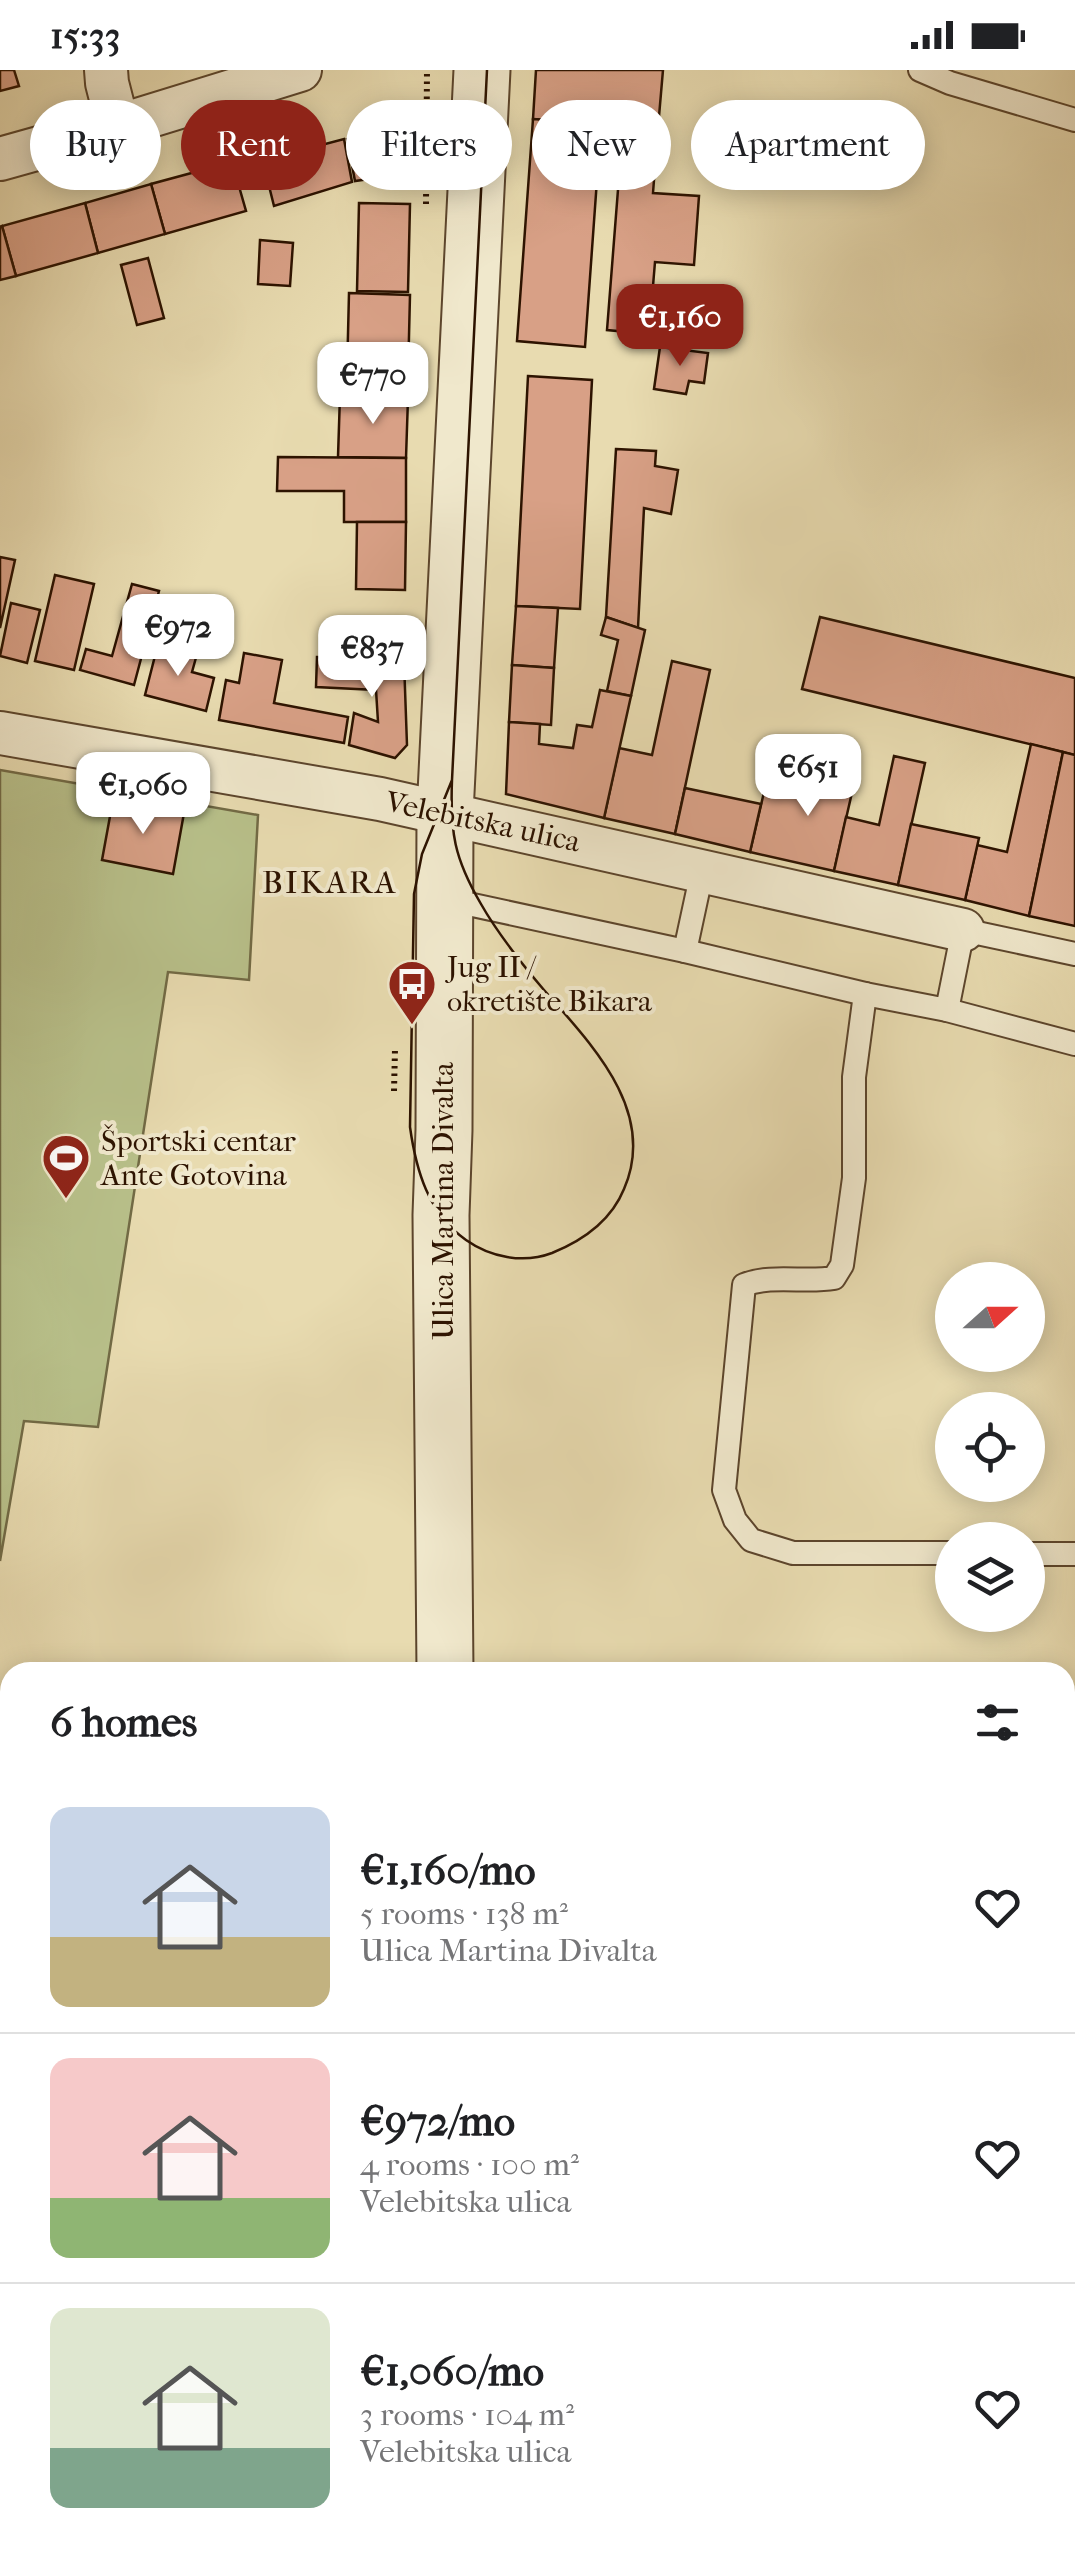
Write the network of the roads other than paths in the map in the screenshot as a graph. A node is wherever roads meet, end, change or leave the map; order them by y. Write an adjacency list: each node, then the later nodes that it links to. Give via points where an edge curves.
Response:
1 (106, 70): 5 (street)
2 (300, 70): 6 (street)
3 (482, 70): 11 (street, Ulica Martina Divalta)
4 (920, 70): 7 (lane)
5 (111, 100)
6 (161, 113)
7 (1075, 120)
8 (30, 150): 9 (street)
9 (0, 158)
10 (0, 734): 11 (street, Velebitska ulica)
11 (446, 813): 12 (street, Velebitska ulica); 13 (street, Ulica Martina Divalta)
12 (702, 872): 14 (street, Velebitska ulica); 15 (lane)
13 (446, 899): 15 (lane); 23 (street, Ulica Martina Divalta)
14 (963, 930): 16 (lane); 18 (lane)
15 (686, 951): 17 (lane)
16 (1075, 954)
17 (865, 994): 18 (lane); 20 (lane, via 842,1265 834,1278 744,1285 724,1490 751,1540 794,1554)
18 (947, 1010): 19 (lane)
19 (1075, 1044)
20 (935, 1553)
21 (1045, 1554): 22 (lane)
22 (1075, 1554)
23 (445, 1662)

